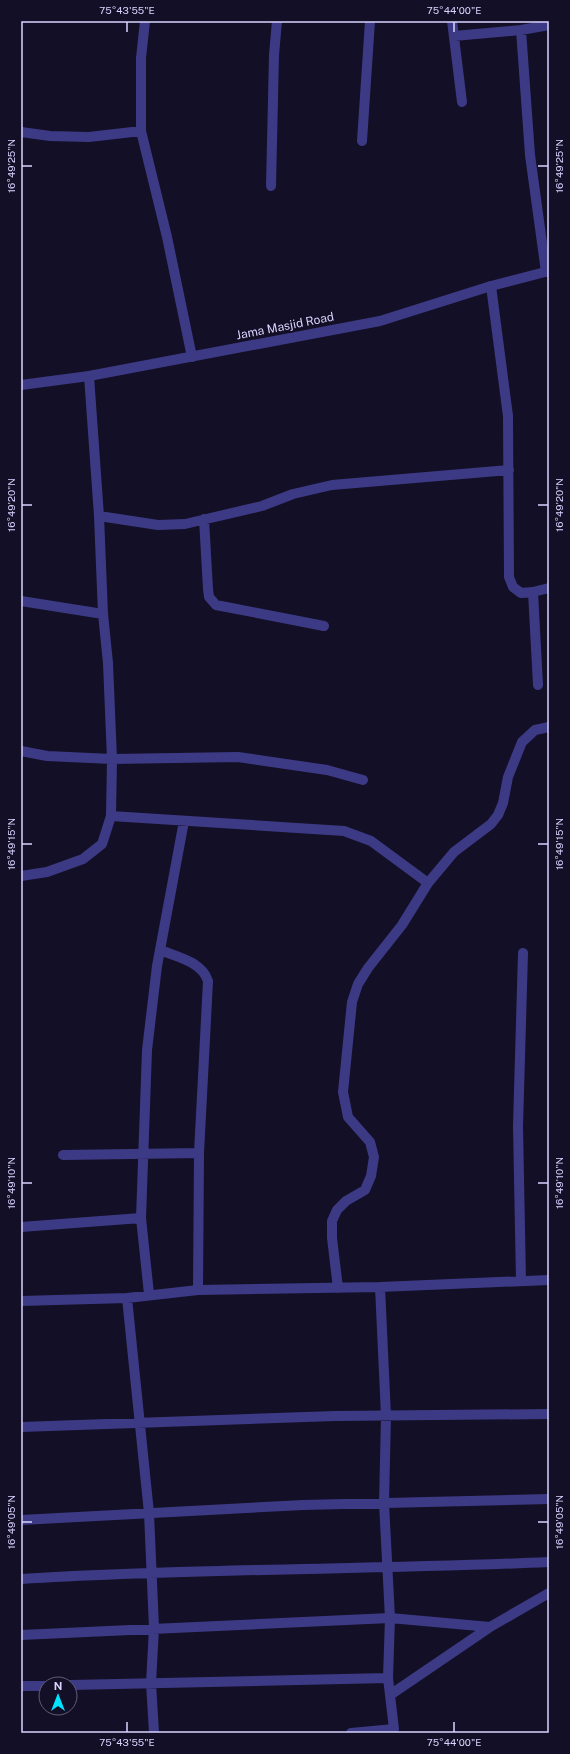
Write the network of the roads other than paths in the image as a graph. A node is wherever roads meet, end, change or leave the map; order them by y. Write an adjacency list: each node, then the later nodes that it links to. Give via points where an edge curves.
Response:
1 (145, 21): 9 (street, via 141,58)
2 (276, 21): 12 (street)
3 (370, 21): 11 (street)
4 (452, 21): 7 (street)
5 (549, 25): 6 (street)
6 (521, 30): 7 (street); 13 (street, via 530,155)
7 (454, 36): 8 (street)
8 (462, 102)
9 (141, 131): 10 (street, via 89,137); 15 (street, via 167,237)
10 (21, 132)
11 (362, 141)
12 (271, 186)
13 (548, 272): 14 (street, Jama Masjid Road)
14 (491, 286): 15 (street, Jama Masjid Road, via 380,321); 18 (street, via 508,416)
15 (192, 357): 16 (street, Jama Masjid Road)
16 (89, 376): 17 (street, Jama Masjid Road); 19 (street)
17 (21, 385)
18 (509, 470): 20 (street, via 332,485 293,494 262,506); 22 (street, via 509,577 513,587 521,593)
19 (99, 516): 20 (street, via 158,525 185,524); 24 (street)
20 (204, 519): 25 (street, via 209,597 216,605)
21 (549, 588): 22 (street)
22 (533, 592): 26 (street)
23 (21, 601): 24 (street)
24 (103, 614): 29 (street)
25 (324, 626)
26 (538, 685)
27 (549, 727): 34 (street, via 535,730 522,742 508,777 498,815 491,824 454,852)
28 (21, 751): 29 (street, via 47,756)
29 (112, 759): 30 (street, via 238,757 327,770); 31 (street)
30 (363, 780)
31 (111, 816): 32 (street); 33 (street, via 102,844 83,859 47,872)
32 (184, 821): 34 (street, via 344,831 371,841); 35 (street)
33 (21, 876)
34 (428, 883): 45 (street, via 402,925 368,968 358,984 352,1002 343,1092 348,1117 370,1142 374,1157 372,1176 365,1190 346,1201 337,1210 332,1221)
35 (160, 950): 37 (street, via 196,965 208,981); 39 (street, via 147,1050)
36 (523, 953): 43 (street, via 518,1126)
37 (199, 1153): 39 (street); 46 (street)
38 (63, 1155): 39 (street)
39 (143, 1155): 40 (street)
40 (141, 1218): 41 (street); 47 (street)
41 (21, 1227)
42 (549, 1280): 43 (street)
43 (521, 1282): 44 (street)
44 (380, 1287): 45 (street); 51 (street)
45 (338, 1288): 46 (street)
46 (198, 1290): 47 (street)
47 (149, 1294): 48 (street)
48 (127, 1298): 49 (street); 52 (street)
49 (21, 1301)
50 (549, 1414): 51 (street)
51 (386, 1416): 52 (street); 55 (street)
52 (141, 1423): 53 (street); 56 (street)
53 (21, 1427)
54 (549, 1499): 55 (street)
55 (384, 1503): 56 (street); 59 (street)
56 (149, 1513): 57 (street); 60 (street)
57 (21, 1520)
58 (549, 1562): 59 (street)
59 (387, 1568): 60 (street); 63 (street)
60 (152, 1572): 61 (street); 65 (street)
61 (21, 1579)
62 (549, 1594): 64 (street)
63 (390, 1618): 64 (street); 65 (street); 67 (street)
64 (490, 1627): 72 (street)
65 (154, 1628): 66 (street); 68 (street)
66 (21, 1635)
67 (388, 1678): 68 (street); 72 (street)
68 (151, 1683): 69 (street); 74 (street)
69 (78, 1685)
70 (21, 1686): 71 (street)
71 (38, 1686)
72 (390, 1695): 73 (street)
73 (395, 1731): 75 (street)
74 (154, 1733)
75 (351, 1733)

